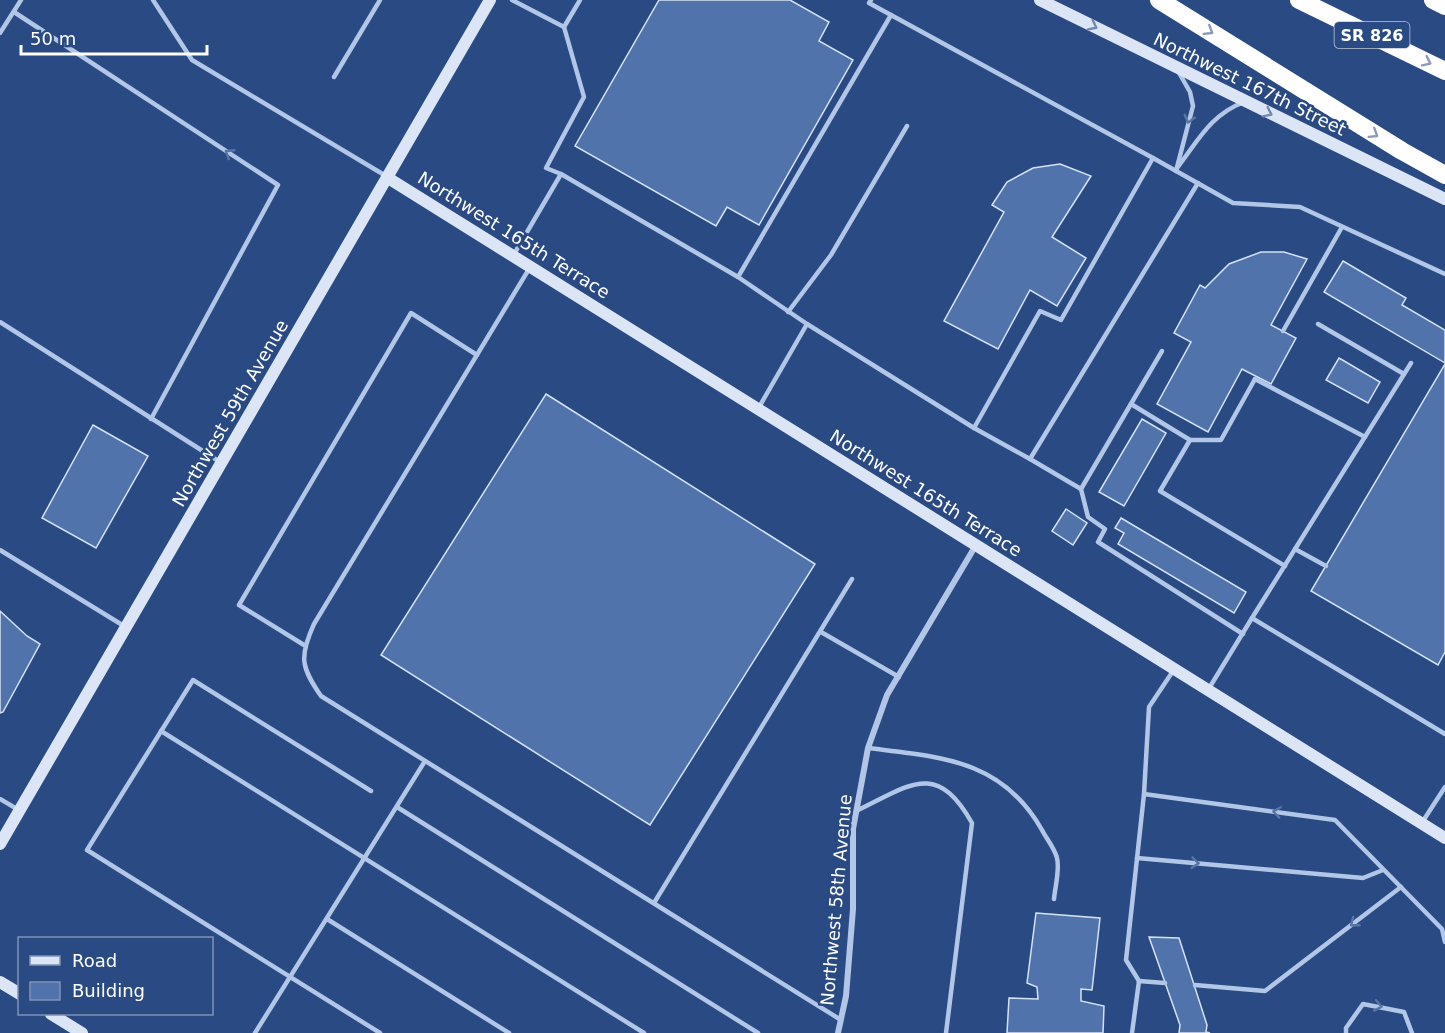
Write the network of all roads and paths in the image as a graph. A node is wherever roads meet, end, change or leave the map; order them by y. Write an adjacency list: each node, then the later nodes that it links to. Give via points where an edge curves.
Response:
1 (21, 0): 13 (lane)
2 (153, 0): 26 (lane, via 192,60)
3 (380, 0): 19 (lane)
4 (490, 0): 26 (street, Northwest 59th Avenue)
5 (512, 0): 15 (lane)
6 (580, 0): 15 (lane)
7 (871, 0): 14 (lane, via 869,3)
8 (1040, 0): 17 (street, Northwest 167th Street, one-way to 17)
9 (1160, 0): 25 (highway, one-way to 25)
10 (1299, 0): 18 (highway, SR 826, one-way to 18)
11 (1433, 0): 12 (highway)
12 (1445, 6)
13 (14, 12): 16 (lane); 45 (lane, one-way to 13, via 278,184)
14 (891, 15): 22 (lane); 33 (lane)
15 (564, 27): 24 (lane, via 584,97 546,168)
16 (0, 33)
17 (1177, 69): 20 (street, Northwest 167th Street); 23 (lane, one-way to 23, via 1190,92 1192,106)
18 (1445, 71)
19 (334, 77)
20 (1245, 102): 23 (lane, via 1225,109 1214,119); 28 (street, Northwest 167th Street, one-way to 28)
21 (907, 126): 34 (lane, via 831,255)
22 (1153, 158): 23 (lane); 46 (lane, via 1061,320 1040,311)
23 (1176, 171): 27 (lane)
24 (561, 174): 30 (lane); 33 (lane)
25 (1445, 175)
26 (388, 178): 30 (street, Northwest 165th Terrace); 50 (street, Northwest 59th Avenue)
27 (1198, 183): 29 (lane, via 1233,203 1300,207); 49 (lane)
28 (1445, 200)
29 (1342, 227): 32 (lane); 38 (lane)
30 (513, 256): 31 (street, Northwest 165th Terrace)
31 (530, 267): 40 (lane); 44 (street, Northwest 165th Terrace)
32 (1445, 274)
33 (738, 277): 34 (lane)
34 (788, 312): 36 (lane)
35 (0, 322): 45 (lane)
36 (807, 324): 44 (lane); 46 (lane)
37 (1318, 324): 42 (lane)
38 (1283, 331)
39 (1162, 351): 43 (lane)
40 (477, 355): 62 (lane); 62 (lane, via 411,313 239,604)
41 (1411, 363): 42 (lane)
42 (1404, 374): 47 (lane)
43 (1131, 404): 48 (lane); 51 (lane)
44 (758, 409): 52 (street, Northwest 165th Terrace)
45 (151, 419): 50 (lane)
46 (974, 428): 49 (lane)
47 (1365, 437): 48 (lane, via 1256,378 1221,440); 53 (lane)
48 (1191, 440): 55 (lane, via 1160,491)
49 (1030, 459): 51 (lane)
50 (222, 463): 59 (street, Northwest 59th Avenue)
51 (1081, 489): 61 (lane, via 1088,517 1105,529 1098,542)
52 (976, 545): 63 (street, Northwest 165th Terrace); 64 (street, Northwest 58th Avenue)
53 (1295, 549): 55 (lane); 56 (lane)
54 (0, 550): 59 (lane)
55 (1285, 566): 58 (lane)
56 (1326, 566)
57 (852, 579): 60 (lane)
58 (1252, 618): 61 (lane); 67 (lane)
59 (126, 627): 75 (street, Northwest 59th Avenue)
60 (821, 632): 64 (lane); 85 (lane)
61 (1243, 634): 65 (lane)
62 (304, 645): 69 (lane, via 305,673 321,696)
63 (1174, 669): 65 (street, Northwest 165th Terrace); 72 (lane, via 1149,707)
64 (899, 677): 68 (street, Northwest 58th Avenue, via 887,695)
65 (1208, 690): 77 (street, Northwest 165th Terrace)
66 (161, 731): 71 (lane, via 193,680); 80 (lane); 88 (lane, via 87,850)
67 (1445, 734)
68 (867, 748): 76 (street, Northwest 58th Avenue); 84 (lane, via 950,759 988,775 1017,794 1058,858)
69 (425, 761): 74 (lane); 85 (lane)
70 (1445, 786): 77 (lane)
71 (371, 791)
72 (1144, 794): 81 (lane); 82 (lane, one-way to 72, via 1335,820)
73 (0, 799): 75 (lane)
74 (397, 807): 80 (lane); 101 (lane)
75 (20, 810): 79 (street, Northwest 59th Avenue)
76 (856, 811): 95 (street, Northwest 58th Avenue, via 853,909); 103 (lane, via 916,782 942,787 960,801 972,823)
77 (1422, 824): 78 (street, Northwest 165th Terrace)
78 (1445, 838)
79 (0, 844)
80 (365, 858): 86 (lane); 100 (lane)
81 (1137, 858): 82 (lane, one-way to 82, via 1363,878); 89 (lane, via 1126,960)
82 (1383, 870): 83 (lane)
83 (1401, 887): 87 (lane, via 1442,929); 92 (lane, one-way to 92, via 1265,992)
84 (1054, 899)
85 (654, 903): 95 (lane)
86 (327, 919): 88 (lane); 99 (lane)
87 (1445, 942)
88 (290, 977): 97 (lane); 98 (lane)
89 (1139, 981): 91 (lane); 104 (lane)
90 (0, 982): 93 (street)
91 (1165, 983)
92 (1195, 985)
93 (18, 993)
94 (53, 1015): 96 (street)
95 (841, 1020): 102 (street, Northwest 58th Avenue)
96 (82, 1033)
97 (255, 1033)
98 (380, 1033)
99 (509, 1033)
100 (644, 1033)
101 (758, 1033)
102 (838, 1033)
103 (946, 1033)
104 (1132, 1033)
105 (1346, 1033): 106 (lane, one-way to 106, via 1363,1004 1404,1012)
106 (1412, 1033)

